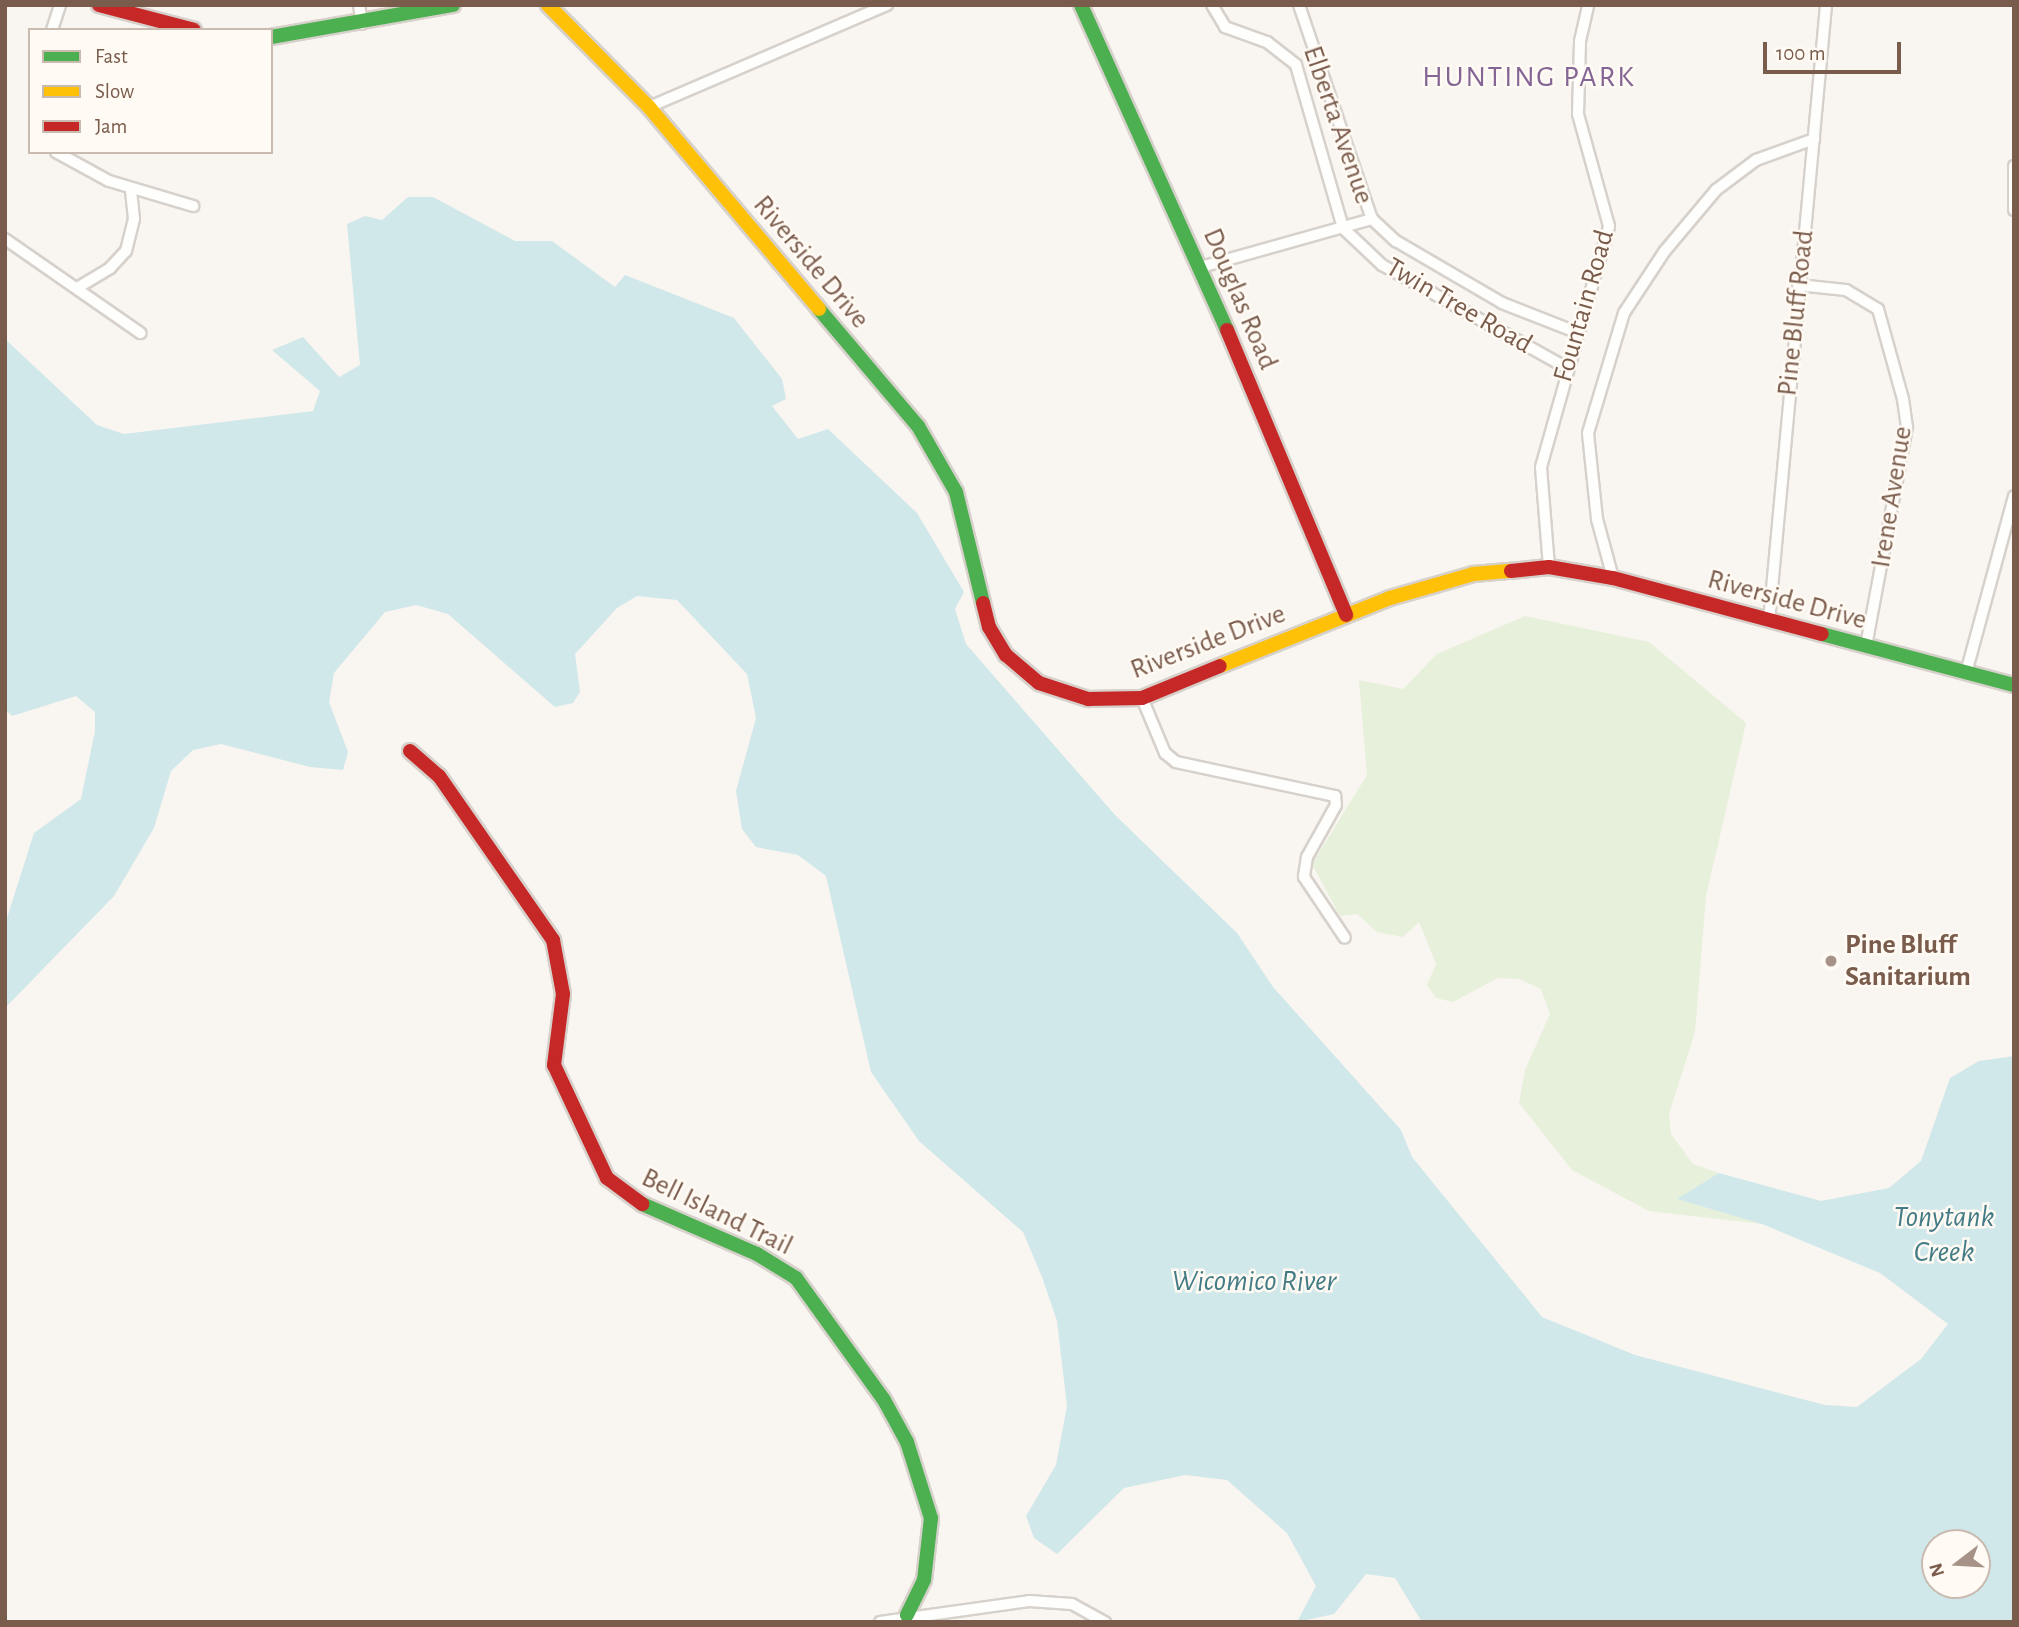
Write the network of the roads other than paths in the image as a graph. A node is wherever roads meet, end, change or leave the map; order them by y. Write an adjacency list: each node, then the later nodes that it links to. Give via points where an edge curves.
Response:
1 (60, 5): 15 (street)
2 (99, 5): 13 (street)
3 (152, 5): 13 (street)
4 (359, 5): 14 (street)
5 (453, 5): 14 (street)
6 (548, 5): 18 (street, Riverside Drive)
7 (887, 5): 18 (street)
8 (1081, 5): 28 (street, Douglas Road)
9 (1212, 5): 26 (street, via 1225,27 1267,42 1296,65)
10 (1299, 5): 25 (street, Elberta Avenue)
11 (1588, 5): 31 (street, Fountain Road, via 1580,41 1578,114 1588,166 1609,218)
12 (1826, 5): 19 (street, Pine Bluff Road)
13 (152, 22): 16 (street)
14 (362, 24): 17 (street)
15 (53, 28)
16 (184, 28)
17 (273, 37)
18 (649, 107): 42 (street, Riverside Drive, via 943,462 956,492 989,627 1006,654 1039,683 1061,693 1088,699)
19 (1814, 139): 29 (street, Pine Bluff Road); 36 (street, via 1756,160 1716,190 1664,252 1624,313 1588,433 1594,502)
20 (60, 154): 22 (street)
21 (2014, 166): 24 (street)
22 (131, 189): 23 (street); 30 (street, via 134,219 126,251 110,268)
23 (193, 206)
24 (2014, 210)
25 (1371, 219): 26 (street); 31 (street, Elberta Avenue, via 1396,241 1502,303)
26 (1343, 228): 28 (street); 33 (street, Twin Tree Road, via 1382,265)
27 (5, 239): 30 (street)
28 (1201, 267): 37 (street, Douglas Road)
29 (1798, 285): 38 (street, Pine Bluff Road); 39 (street, Irene Avenue, via 1846,290 1878,309 1904,405 1907,427)
30 (77, 288): 32 (street)
31 (1576, 332): 33 (street, Fountain Road)
32 (140, 333)
33 (1567, 368): 35 (street, Fountain Road, via 1541,467)
34 (2014, 496): 40 (street)
35 (1549, 567): 36 (street, Riverside Drive); 37 (street, Riverside Drive, via 1473,574)
36 (1613, 578): 38 (street, Riverside Drive)
37 (1346, 615): 42 (street, Riverside Drive)
38 (1769, 621): 39 (street, Riverside Drive)
39 (1866, 648): 40 (street, Riverside Drive)
40 (1966, 673): 41 (street, Riverside Drive)
41 (2014, 685)
42 (1142, 698): 44 (street, via 1165,753 1176,762 1332,795 1336,805 1307,857 1304,877)
43 (410, 751): 45 (street, Bell Island Trail, via 439,776 553,940 563,994 554,1065 607,1178 631,1199 757,1254 796,1278 884,1400 907,1442 931,1518 924,1580)
44 (1345, 938)
45 (907, 1615): 46 (street, via 1029,1601 1072,1605); 47 (street)
46 (1104, 1620)
47 (880, 1622)

